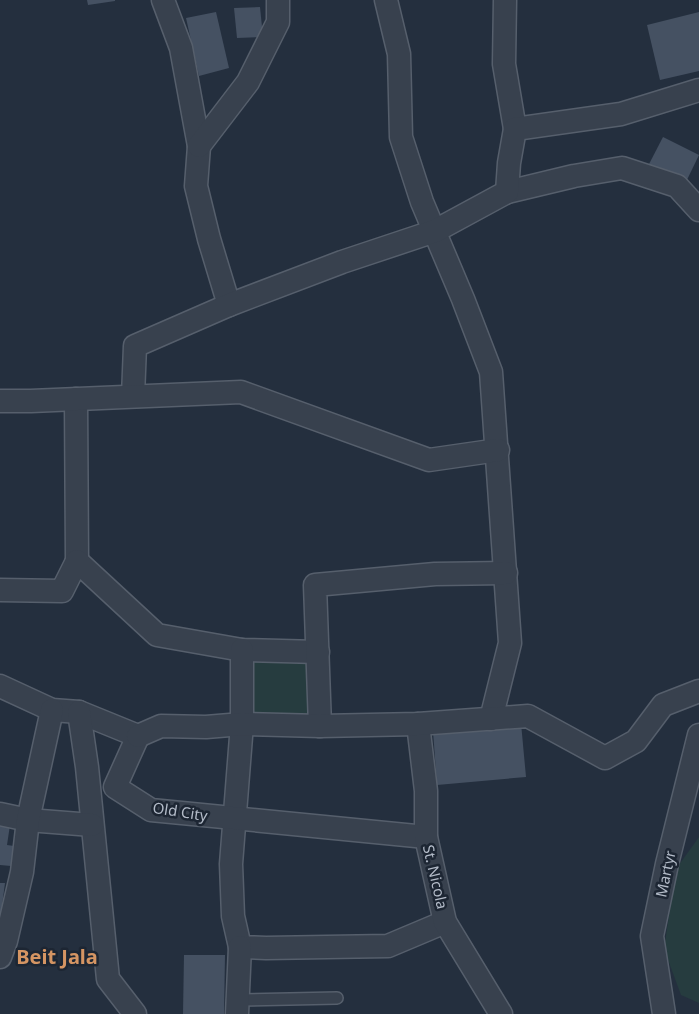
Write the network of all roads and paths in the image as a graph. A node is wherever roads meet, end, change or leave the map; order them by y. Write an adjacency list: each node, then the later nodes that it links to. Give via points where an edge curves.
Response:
1 (163, 0): 7 (street, via 181,48)
2 (278, 0): 7 (street, via 278,22 248,82)
3 (386, 0): 10 (street, via 399,54 401,137)
4 (504, 0): 6 (street, via 504,64)
5 (699, 90): 6 (street, via 621,114)
6 (515, 129): 8 (street)
7 (199, 146): 11 (street, via 196,186)
8 (507, 192): 9 (street, via 622,168 677,186); 10 (street)
9 (699, 210)
10 (434, 231): 11 (street); 15 (street, via 491,372)
11 (229, 305): 12 (street, via 135,346)
12 (133, 396): 13 (street); 15 (street, via 241,392 429,460)
13 (76, 399): 14 (street); 16 (street)
14 (0, 401)
15 (498, 450): 17 (street)
16 (77, 561): 18 (street, via 62,591); 19 (street, via 157,635)
17 (506, 573): 20 (street, via 435,574 316,585); 25 (street, via 510,643)
18 (0, 590)
19 (242, 650): 20 (street); 26 (street)
20 (318, 652): 28 (street)
21 (0, 686): 23 (street)
22 (699, 691): 25 (street, via 663,704 636,741 605,758 528,716)
23 (52, 710): 24 (street); 32 (street)
24 (79, 712): 30 (street); 34 (street)
25 (490, 719): 27 (street)
26 (242, 724): 28 (street); 30 (street, via 161,726); 33 (street)
27 (418, 724): 28 (street); 35 (street, St. Nicola, via 426,791)
28 (320, 726)
29 (699, 735): 43 (street, Martyr, via 652,936)
30 (138, 736): 33 (street, Old City, via 114,787 152,810)
31 (0, 814): 32 (street)
32 (28, 820): 34 (street); 38 (street, via 22,872)
33 (236, 820): 35 (street, Old City); 37 (street, via 231,864 233,916)
34 (92, 825): 41 (street, via 108,979)
35 (426, 837): 36 (street, St. Nicola)
36 (445, 922): 37 (street, via 388,946); 42 (street, St. Nicola)
37 (240, 947): 40 (street)
38 (0, 957)
39 (337, 998): 40 (lane)
40 (237, 1007)
41 (135, 1014)
42 (501, 1014)
43 (664, 1014)

